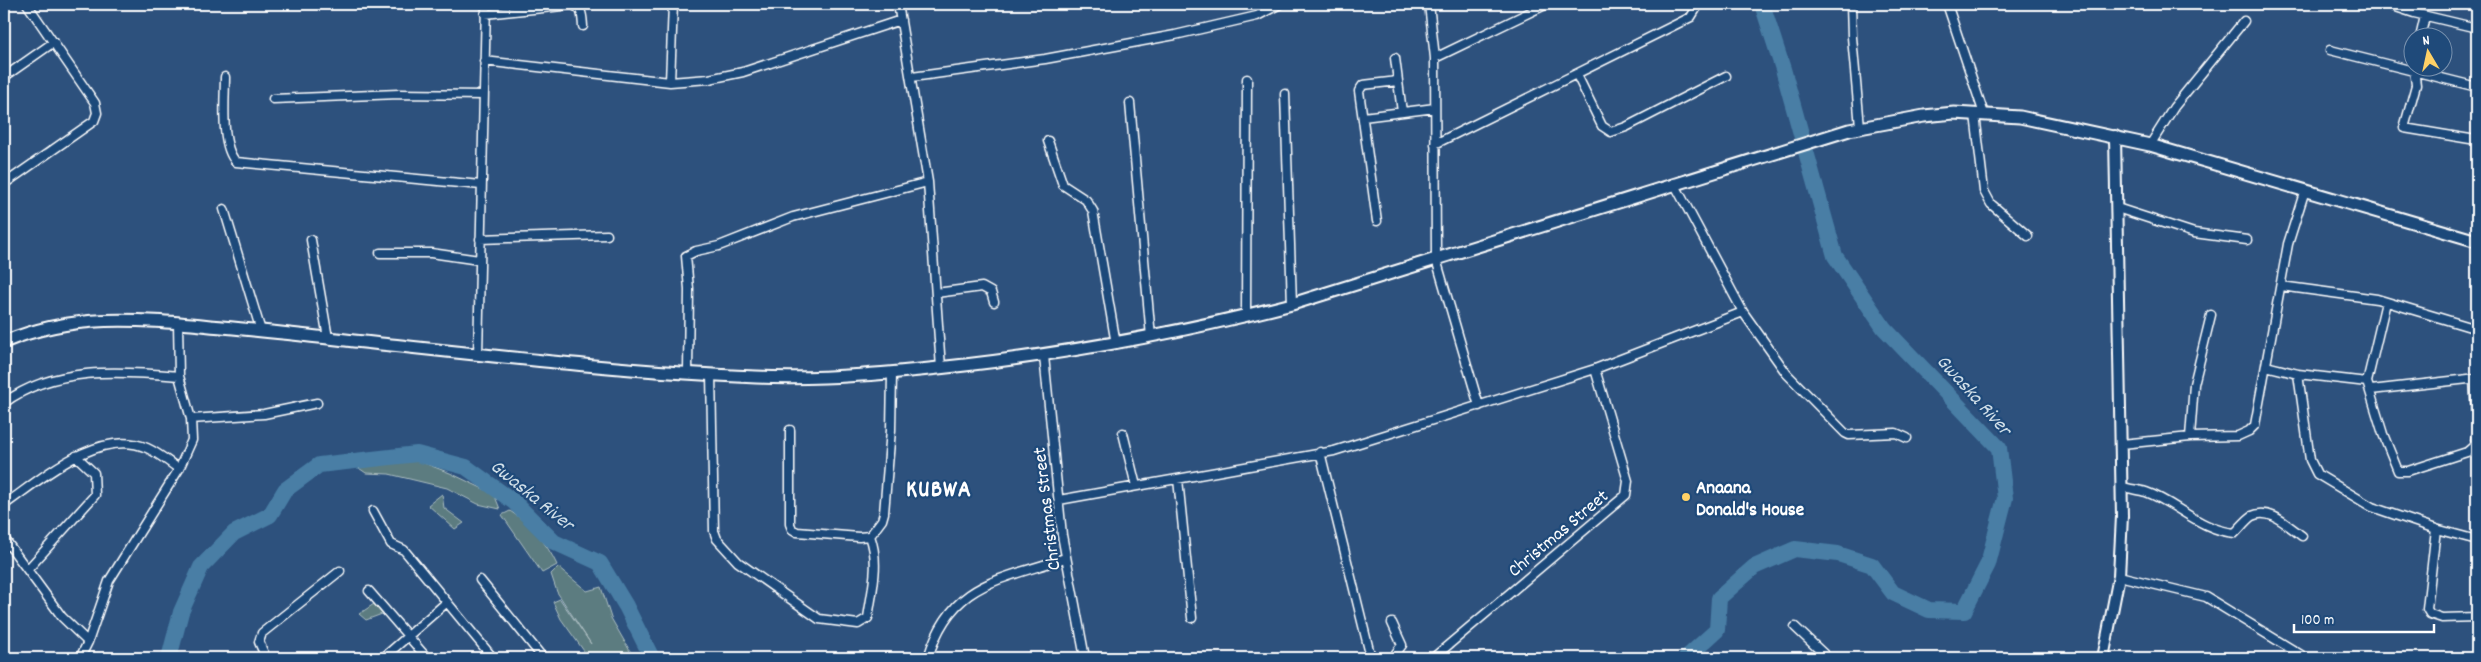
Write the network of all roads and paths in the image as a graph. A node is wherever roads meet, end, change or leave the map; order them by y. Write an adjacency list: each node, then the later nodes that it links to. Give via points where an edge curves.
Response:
1 (26, 4): 19 (street)
2 (486, 4): 12 (street)
3 (673, 4): 34 (street)
4 (898, 4): 14 (street)
5 (1277, 4): 29 (street, via 1257,16 1174,35 1045,59)
6 (1429, 4): 22 (street)
7 (1547, 4): 22 (street)
8 (1699, 4): 25 (street, via 1690,16)
9 (1851, 4): 44 (street)
10 (1947, 4): 42 (street)
11 (2386, 4): 13 (street)
12 (485, 14): 16 (street, via 572,5 581,11); 23 (street)
13 (2425, 16): 17 (street); 18 (street)
14 (901, 20): 29 (street); 34 (street, via 743,72)
15 (2244, 21): 49 (street, via 2174,107)
16 (583, 26)
17 (2422, 28)
18 (2477, 28)
19 (54, 42): 27 (street); 52 (street, via 95,102 96,118)
20 (2330, 50): 24 (street)
21 (1395, 58): 33 (street)
22 (1435, 58): 40 (street)
23 (484, 61): 34 (street); 37 (street)
24 (2404, 68)
25 (1577, 75): 26 (street, via 1602,126 1611,132); 48 (street)
26 (1726, 76)
27 (4, 77)
28 (225, 77): 53 (street, via 226,135 228,150 236,162)
29 (912, 77): 50 (street)
30 (2415, 78): 46 (street, via 2404,128)
31 (2444, 78): 35 (street)
32 (1247, 79): 74 (street)
33 (1398, 81): 41 (street); 43 (street, via 1363,85 1360,91)
34 (670, 82)
35 (2477, 87)
36 (1285, 94): 71 (street)
37 (482, 95): 38 (street, via 399,94); 53 (street)
38 (274, 99)
39 (1130, 103): 79 (street)
40 (1435, 108): 41 (street); 48 (street)
41 (1402, 112): 43 (street)
42 (1980, 114): 44 (main road, via 1924,116); 45 (main road, via 2020,117); 59 (street, via 1984,191 1991,204)
43 (1363, 116): 57 (street)
44 (1860, 127): 51 (main road)
45 (2115, 136): 49 (main road); 55 (street)
46 (2476, 140)
47 (1048, 141): 82 (street, via 1063,185 1086,200 1093,211)
48 (1435, 144): 65 (street)
49 (2150, 145): 54 (main road)
50 (928, 182): 68 (street); 88 (street, via 793,217 686,256)
51 (1674, 183): 65 (main road); 72 (street)
52 (4, 184)
53 (481, 185): 60 (street)
54 (2306, 190): 63 (main road); 67 (street, via 2288,244)
55 (2117, 208): 62 (street, via 2194,233); 105 (street)
56 (224, 209): 77 (street)
57 (1377, 221)
58 (607, 234): 60 (street)
59 (2028, 236)
60 (480, 239): 66 (street)
61 (311, 240): 78 (street)
62 (2247, 240)
63 (2477, 241)
64 (380, 253): 66 (street, via 431,254)
65 (1436, 259): 71 (main road); 98 (street)
66 (479, 260): 83 (street)
67 (2281, 286): 70 (street, via 2353,294); 85 (street)
68 (936, 293): 69 (street, via 982,287 991,292); 86 (street)
69 (994, 302)
70 (2386, 302): 76 (street); 94 (street)
71 (1292, 304): 74 (main road)
72 (1743, 312): 87 (street); 104 (street, via 1787,374 1845,433 1849,436 1896,432)
73 (2211, 315): 103 (street, via 2194,384)
74 (1246, 316): 79 (main road)
75 (178, 323): 77 (main road); 81 (main road, via 85,320 36,329); 92 (street)
76 (2476, 329): 80 (street)
77 (261, 331): 78 (main road)
78 (328, 338): 83 (main road)
79 (1151, 338): 82 (main road)
80 (2477, 341)
81 (4, 342)
82 (1116, 344): 84 (main road)
83 (478, 355): 88 (main road)
84 (1044, 356): 86 (main road); 112 (street, Christmas Street)
85 (2266, 366): 91 (street); 103 (street, via 2258,414 2249,431 2238,436)
86 (941, 368): 90 (main road)
87 (1596, 369): 98 (street); 145 (street, Christmas Street, via 1628,481 1626,495)
88 (688, 372): 89 (main road)
89 (711, 374): 90 (main road, via 830,378); 116 (street, via 714,531 717,539 738,562 819,619 858,624 868,618 876,566)
90 (892, 374): 116 (street, via 884,513)
91 (2298, 374): 94 (street); 115 (street, via 2312,468 2355,498)
92 (179, 376): 96 (street, via 85,374 36,386); 99 (street)
93 (2475, 378): 95 (street); 102 (street)
94 (2367, 382): 95 (street)
95 (2371, 390): 102 (street, via 2383,434 2398,471 2408,471 2467,452 2474,446)
96 (4, 402)
97 (317, 402): 99 (street, via 264,414)
98 (1479, 406): 106 (street)
99 (191, 419): 108 (street, via 192,440)
100 (790, 430): 116 (street, via 792,529 815,534)
101 (1123, 432): 110 (street)
102 (2477, 432)
103 (2190, 437): 105 (street)
104 (1907, 438)
105 (2122, 444): 111 (street)
106 (1320, 452): 109 (street); 143 (street)
107 (76, 456): 108 (street, via 116,444 134,445 147,448); 113 (street); 121 (street, via 94,473 95,495)
108 (179, 469): 132 (street, via 109,581)
109 (1178, 479): 110 (street); 128 (street)
110 (1136, 486): 112 (street)
111 (2123, 487): 117 (street, via 2147,492 2224,532 2235,533 2250,517 2262,513 2275,516); 123 (street)
112 (1059, 500): 120 (street, Christmas Street)
113 (4, 505)
114 (373, 510): 126 (street, via 391,544 404,550)
115 (2436, 529): 119 (street); 127 (street, via 2427,609 2430,614 2442,618)
116 (870, 536)
117 (2302, 536)
118 (4, 538): 121 (street)
119 (2477, 540)
120 (1065, 558): 141 (street, via 969,593 946,616); 142 (street, Christmas Street)
121 (28, 569): 132 (street, via 62,617)
122 (340, 571): 136 (street, via 262,633 259,642)
123 (2119, 576): 147 (street); 148 (street, via 2206,597)
124 (480, 580): 140 (street)
125 (369, 591): 131 (street)
126 (447, 602): 131 (street); 139 (street)
127 (2477, 617)
128 (1192, 618)
129 (1392, 623): 144 (street, via 1402,645)
130 (1795, 627): 146 (street)
131 (408, 636): 137 (street); 138 (street)
132 (88, 642): 135 (street)
133 (4, 653): 134 (street)
134 (9, 658)
135 (80, 658)
136 (266, 658)
137 (383, 658)
138 (427, 658)
139 (493, 658)
140 (543, 658)
141 (928, 658)
142 (1084, 658)
143 (1371, 658)
144 (1396, 658)
145 (1433, 658)
146 (1828, 658)
147 (2103, 658)
148 (2306, 658)

